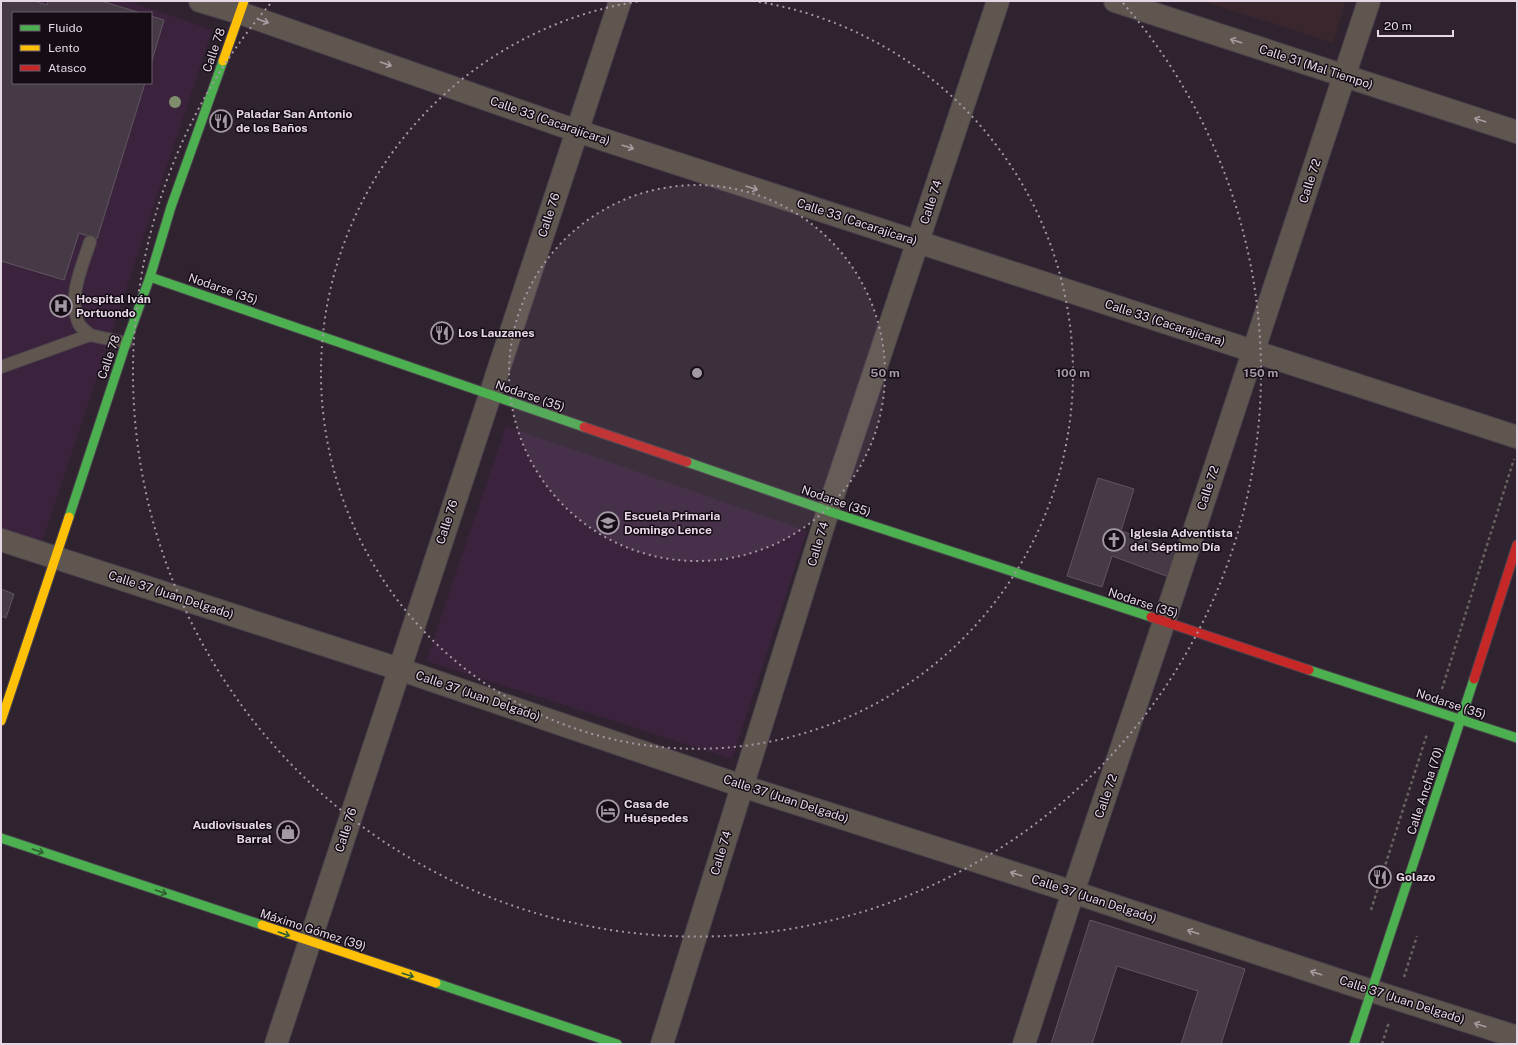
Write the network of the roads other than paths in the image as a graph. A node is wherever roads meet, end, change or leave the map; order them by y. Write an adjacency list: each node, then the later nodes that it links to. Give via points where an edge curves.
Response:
1 (200, 1): 6 (street, Calle 33 (Cacarajícara))
2 (620, 1): 8 (street, Calle 76)
3 (998, 1): 11 (street, Calle 74)
4 (1116, 1): 7 (street, Calle 31 (Mal Tiempo), one-way to 4)
5 (1369, 1): 7 (street, Calle 72)
6 (242, 7): 8 (street, Calle 33 (Cacarajícara), one-way to 8); 12 (street, Calle 78, via 171,207)
7 (1344, 76): 9 (street, Calle 31 (Mal Tiempo), one-way to 7); 15 (street, Calle 72)
8 (577, 131): 11 (street, Calle 33 (Cacarajícara), one-way to 11); 17 (street, Calle 76)
9 (1517, 132)
10 (90, 242): 13 (lane, via 76,289 76,308 80,324)
11 (918, 242): 15 (street, Calle 33 (Cacarajícara)); 19 (street, Calle 74)
12 (150, 277): 14 (street, Calle 78); 17 (street, Nodarse (35))
13 (90, 335): 14 (lane); 16 (lane)
14 (126, 343): 22 (street, Calle 78)
15 (1253, 352): 18 (street, Calle 33 (Cacarajícara)); 23 (street, Calle 72)
16 (1, 367)
17 (490, 394): 19 (street, Nodarse (35)); 24 (street, Calle 76)
18 (1516, 448)
19 (828, 512): 23 (street, Nodarse (35)); 28 (street, Calle 74)
20 (1, 540): 22 (street, Calle 37 (Juan Delgado))
21 (1517, 545): 25 (street, Calle Ancha (70))
22 (56, 557): 24 (street, Calle 37 (Juan Delgado)); 26 (street, Calle 78)
23 (1164, 622): 25 (street, Nodarse (35)); 30 (street, Calle 72)
24 (399, 670): 28 (street, Calle 37 (Juan Delgado)); 31 (street, Calle 76)
25 (1461, 720): 27 (street, Nodarse (35)); 32 (street, Calle Ancha (70))
26 (1, 721)
27 (1517, 738)
28 (742, 786): 30 (street, Calle 37 (Juan Delgado), one-way to 28); 36 (street, Calle 74)
29 (1, 838): 31 (street, Máximo Gómez (39), one-way to 31)
30 (1073, 892): 32 (street, Calle 37 (Juan Delgado), one-way to 30); 37 (street, Calle 72)
31 (310, 942): 34 (street, Calle 76); 35 (street, Máximo Gómez (39), one-way to 35)
32 (1372, 990): 33 (street, Calle 37 (Juan Delgado), one-way to 32); 38 (street, Calle Ancha (70))
33 (1517, 1037)
34 (276, 1044)
35 (617, 1044)
36 (662, 1044)
37 (1024, 1044)
38 (1354, 1044)

